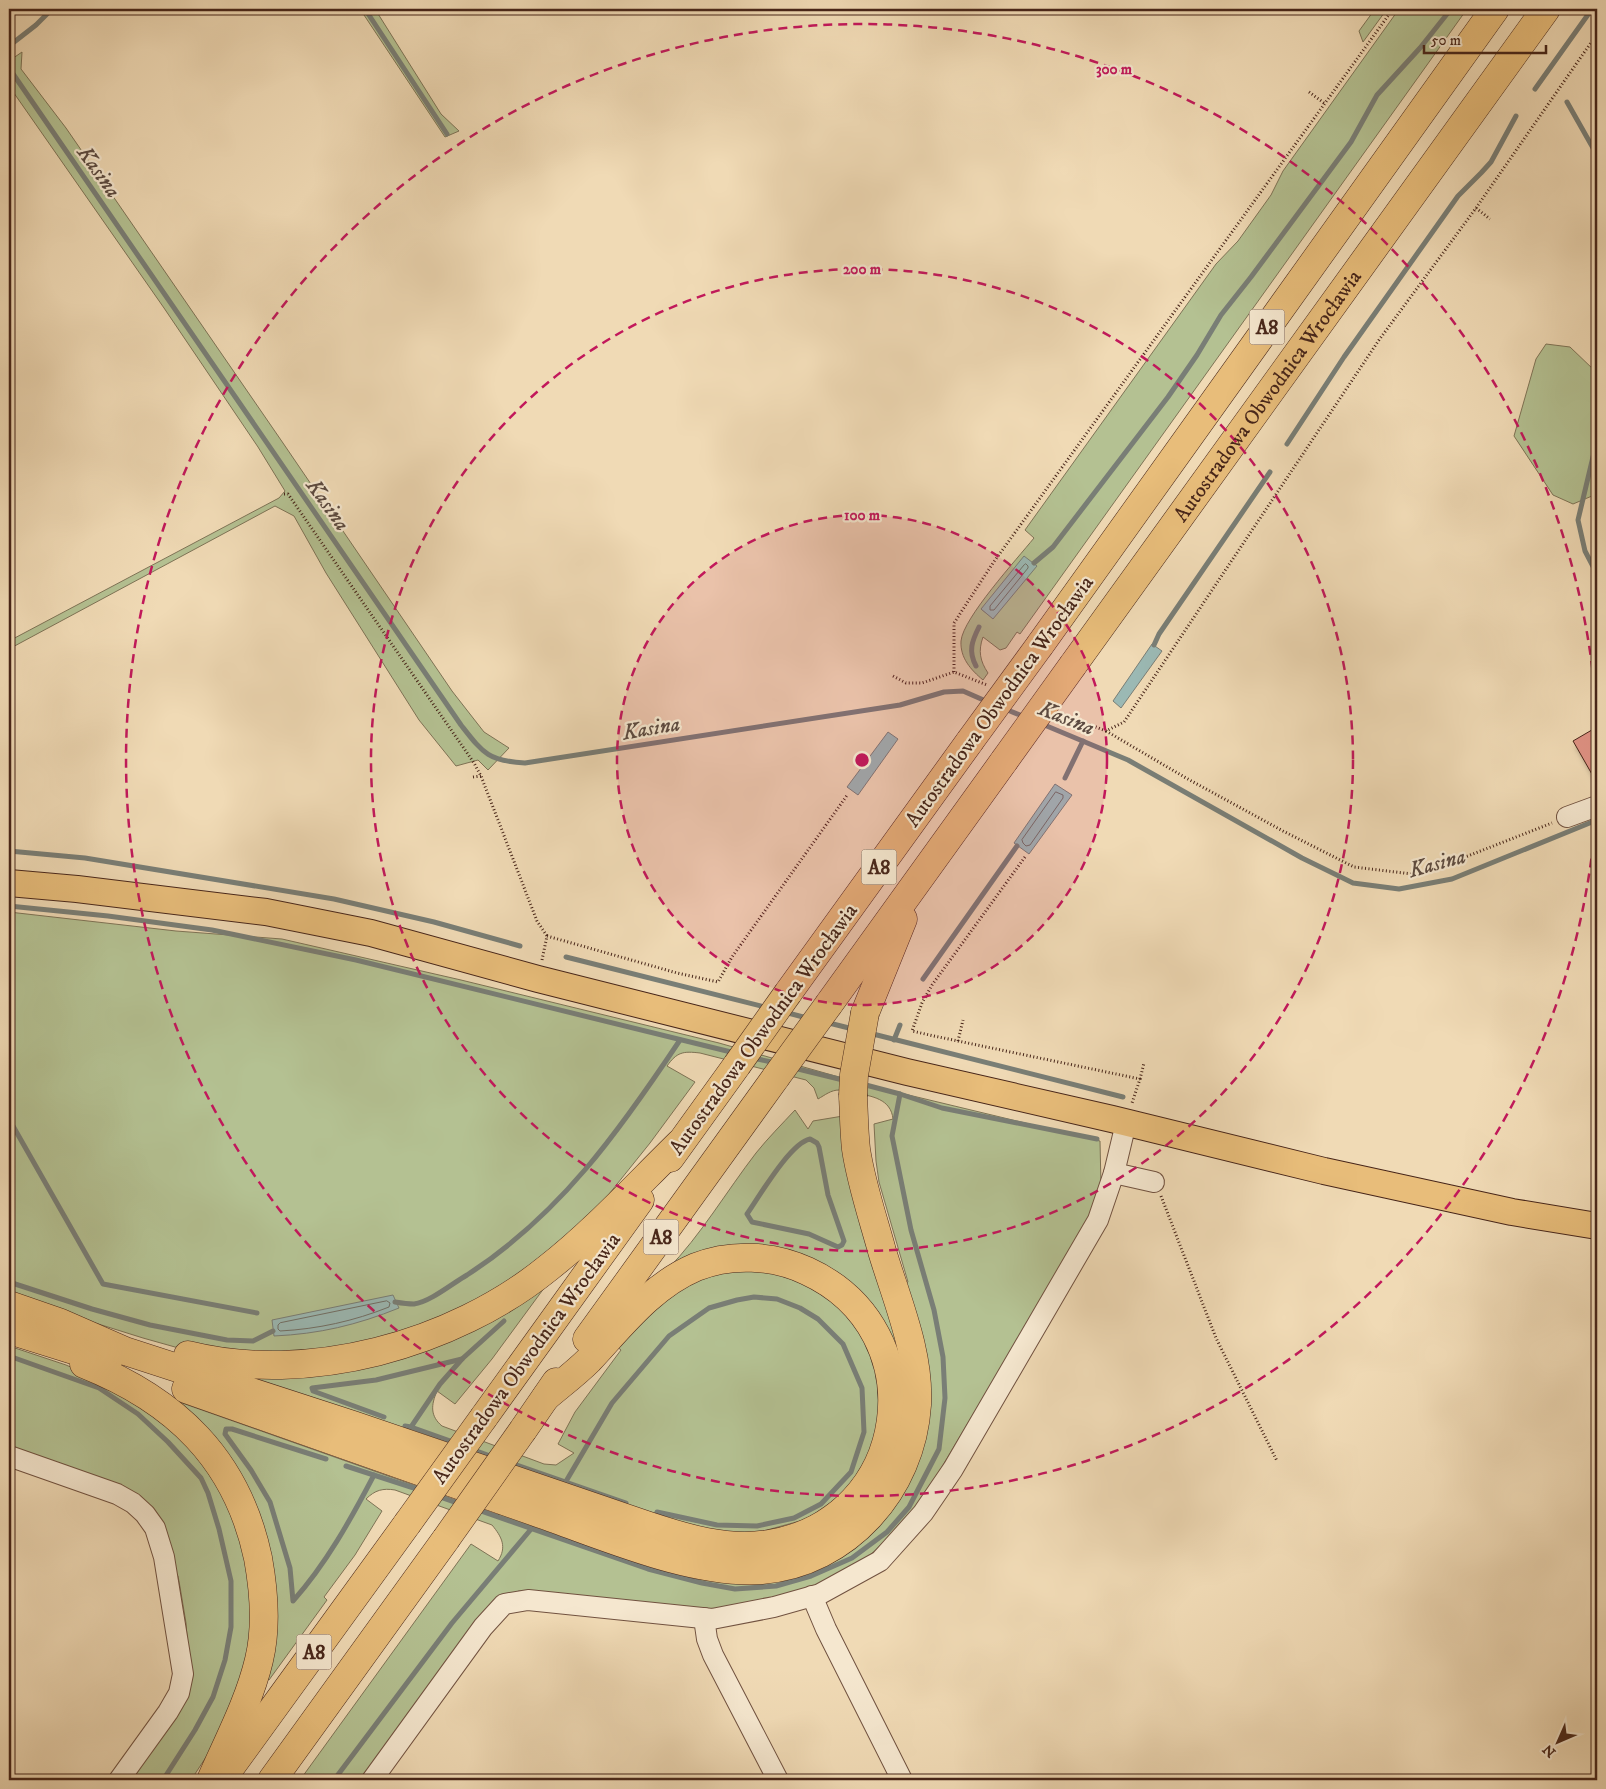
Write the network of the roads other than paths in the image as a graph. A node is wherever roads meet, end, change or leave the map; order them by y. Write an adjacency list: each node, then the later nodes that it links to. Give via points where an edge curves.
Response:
1 (1495, 9): 8 (highway, Autostradowa Obwodnica Wrocławia / A8, bridge)
2 (1546, 9): 5 (highway, Autostradowa Obwodnica Wrocławia / A8, bridge)
3 (1597, 806): 4 (street)
4 (1567, 817)
5 (921, 877): 14 (highway, bridge, via 865,1013 853,1096 856,1148 865,1189 911,1345 917,1404 914,1432 901,1472 886,1498 850,1535 812,1557 763,1570 690,1563 94,1356); 15 (highway, Autostradowa Obwodnica Wrocławia / A8, bridge)
6 (9, 883): 7 (main road, via 266,912 370,933 907,1072)
7 (1126, 1123): 9 (street); 11 (main road, via 1324,1171 1512,1212)
8 (680, 1143): 13 (highway, via 549,1268 476,1315 396,1346 320,1363 234,1363 202,1359); 21 (highway, Autostradowa Obwodnica Wrocławia / A8, bridge)
9 (1114, 1173): 10 (street); 17 (street, via 1098,1220 953,1470 923,1513 880,1561)
10 (1154, 1182)
11 (1597, 1226)
12 (9, 1305): 13 (highway)
13 (61, 1323): 15 (highway, via 125,1351 687,1539 744,1547 793,1538 820,1527 842,1512 859,1494 883,1453 892,1416 893,1391 881,1344 857,1306 840,1289 788,1264 740,1258 718,1260 675,1277 653,1293 587,1362)
14 (9, 1332): 20 (highway, via 113,1376 165,1407 208,1449 243,1506 261,1575 262,1636 259,1660 244,1708)
15 (546, 1397): 22 (highway, Autostradowa Obwodnica Wrocławia / A8, bridge)
16 (9, 1456): 19 (street, via 116,1494 139,1509 155,1528 164,1557 183,1674 179,1693 168,1712)
17 (812, 1596): 18 (street, via 712,1619); 25 (street)
18 (704, 1618): 23 (street, via 528,1600 504,1604 482,1627); 24 (street, via 713,1654)
19 (119, 1780)
20 (211, 1780)
21 (221, 1780)
22 (272, 1780)
23 (372, 1780)
24 (778, 1780)
25 (902, 1780)

